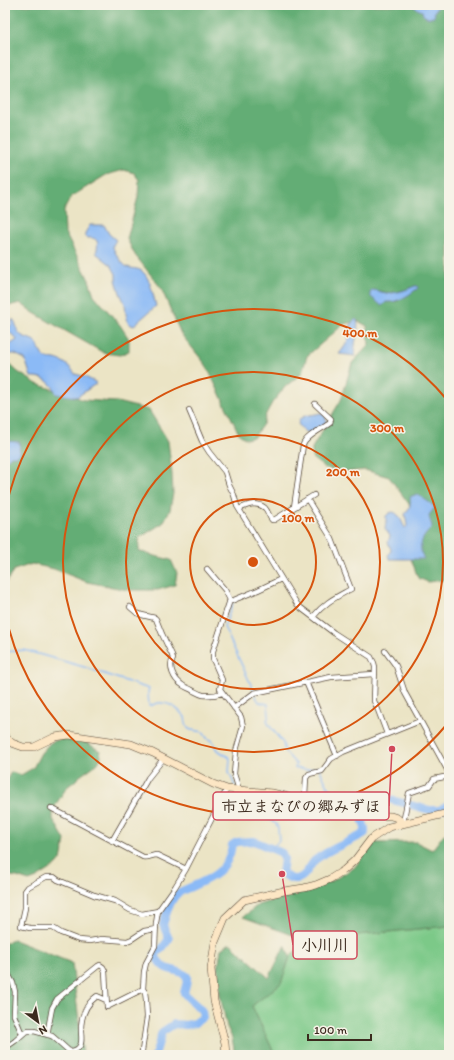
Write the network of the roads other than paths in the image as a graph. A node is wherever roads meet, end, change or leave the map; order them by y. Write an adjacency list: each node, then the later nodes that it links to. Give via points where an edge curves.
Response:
1 (315, 404): 5 (street, via 331,421 304,441)
2 (189, 410): 6 (street, via 202,441 225,472)
3 (314, 495): 4 (street)
4 (307, 499): 5 (street); 11 (street, via 332,539 352,589 332,599)
5 (294, 507): 6 (street, via 274,520 261,506 249,504)
6 (239, 509): 8 (street)
7 (207, 569): 9 (street, via 229,596)
8 (282, 579): 9 (street); 11 (street, via 297,604)
9 (229, 602): 15 (street, via 213,651 213,659 222,680)
10 (130, 608): 15 (street, via 156,619 174,659 171,663 172,670 181,685 202,695)
11 (312, 617): 13 (street, via 371,657 375,667)
12 (386, 651): 17 (street, via 396,666 405,693)
13 (374, 674): 14 (street, via 331,677); 18 (street, via 374,701)
14 (306, 682): 16 (street, via 254,693); 20 (street)
15 (222, 693): 16 (street)
16 (234, 708): 24 (street, via 241,717 243,726 236,751)
17 (420, 721): 18 (street); 22 (street)
18 (387, 734): 20 (street)
19 (5, 737): 21 (main road, via 12,743 34,747 55,737 69,735 131,744)
20 (338, 756): 25 (street, via 327,763 322,771 309,774)
21 (164, 758): 24 (main road, via 213,784); 29 (street, via 148,778)
22 (449, 773)
23 (449, 776): 28 (street, via 434,779 429,786 409,793)
24 (233, 789): 25 (main road, via 272,793); 30 (street)
25 (302, 802): 28 (main road, via 340,814 391,816)
26 (51, 808): 29 (street)
27 (449, 813): 28 (main road)
28 (403, 823): 40 (main road, via 390,827 371,839 355,860 330,879 304,888 244,900 225,918 215,942 211,969 214,1001)
29 (112, 840): 30 (street, via 143,857 157,855)
30 (186, 869): 31 (street)
31 (158, 911): 32 (street); 32 (street, via 142,914 54,877 46,877 25,891 21,926 52,928 80,940 90,941 127,941 144,931)
32 (156, 930): 34 (street, via 156,946 146,963)
33 (5, 968): 36 (street, via 13,983 14,1015)
34 (143, 990): 35 (street, via 106,1007); 39 (street, via 148,1017)
35 (106, 1000): 37 (street, via 97,996 87,1007 82,1017 80,1048 69,1051 52,1036); 37 (street, via 105,971 100,965 57,999 52,1008)
36 (22, 1034): 37 (street, via 34,1031); 38 (street)
37 (47, 1035)
38 (5, 1048)
39 (143, 1055)
40 (226, 1055)

